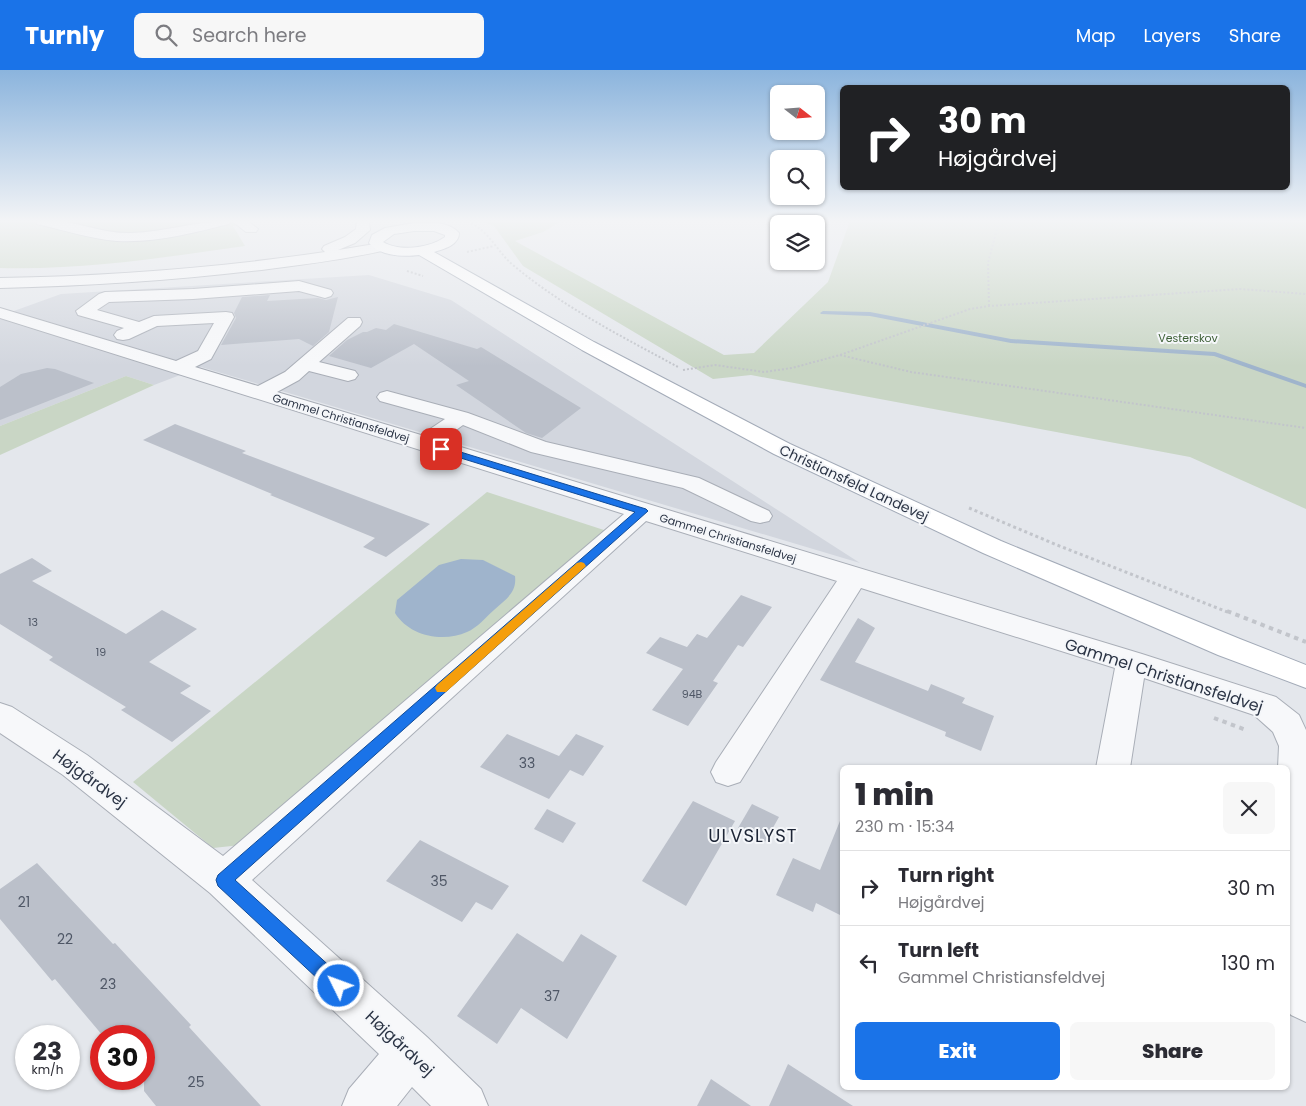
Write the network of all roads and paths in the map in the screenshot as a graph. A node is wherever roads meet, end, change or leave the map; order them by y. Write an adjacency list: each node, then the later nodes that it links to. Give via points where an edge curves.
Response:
1 (181, 269): 9 (street)
2 (224, 269): 9 (street)
3 (465, 269): 40 (main road, Christiansfeld Landevej, via 588,346 800,458 992,547)
4 (476, 269): 38 (main road, Christiansfeld Landevej, via 722,404 828,456 992,530)
5 (517, 269): 25 (path, via 560,300)
6 (988, 269): 15 (path)
7 (402, 270): 8 (path)
8 (424, 276)
9 (76, 281): 11 (street)
10 (0, 283): 11 (street)
11 (23, 283): 14 (street)
12 (324, 293): 19 (street, via 298,286 105,297 84,312)
13 (1306, 294): 15 (path, via 1231,289)
14 (0, 296)
15 (989, 306): 22 (path, via 970,309)
16 (0, 313): 17 (street, Gammel Christiansfeldvej)
17 (26, 321): 20 (street); 21 (street, Gammel Christiansfeldvej)
18 (354, 322): 23 (street)
19 (139, 327): 21 (street); 24 (street, via 154,321 226,317 205,355)
20 (0, 331)
21 (100, 344): 24 (street, Gammel Christiansfeldvej)
22 (840, 355): 25 (path, via 764,372 715,365); 31 (path, via 911,372)
23 (306, 364): 27 (street); 28 (street, via 292,376)
24 (177, 368): 28 (street, Gammel Christiansfeldvej)
25 (682, 370): 26 (path)
26 (691, 374)
27 (348, 375)
28 (259, 393): 32 (street, Gammel Christiansfeldvej)
29 (387, 397): 30 (street)
30 (461, 417): 32 (street); 35 (street, via 539,447 691,483)
31 (1306, 428)
32 (423, 444): 34 (street, Gammel Christiansfeldvej)
33 (965, 507): 37 (path)
34 (643, 511): 36 (street, Gammel Christiansfeldvej); 44 (street)
35 (760, 516)
36 (854, 577): 39 (street, Gammel Christiansfeldvej); 43 (street)
37 (1306, 642)
38 (1306, 656)
39 (1131, 662): 42 (street); 45 (street, Gammel Christiansfeldvej, via 1265,706 1288,724 1296,746)
40 (1306, 677)
41 (0, 716): 44 (street, Højgårdvej, via 75,765)
42 (1114, 765)
43 (728, 772)
44 (224, 880): 48 (street, Højgårdvej)
45 (1290, 904)
46 (1290, 965): 47 (street, Gammel Christiansfeldvej, via 1295,985)
47 (1306, 1000)
48 (411, 1052): 49 (street); 50 (street, Højgårdvej)
49 (366, 1106)
50 (464, 1106)

